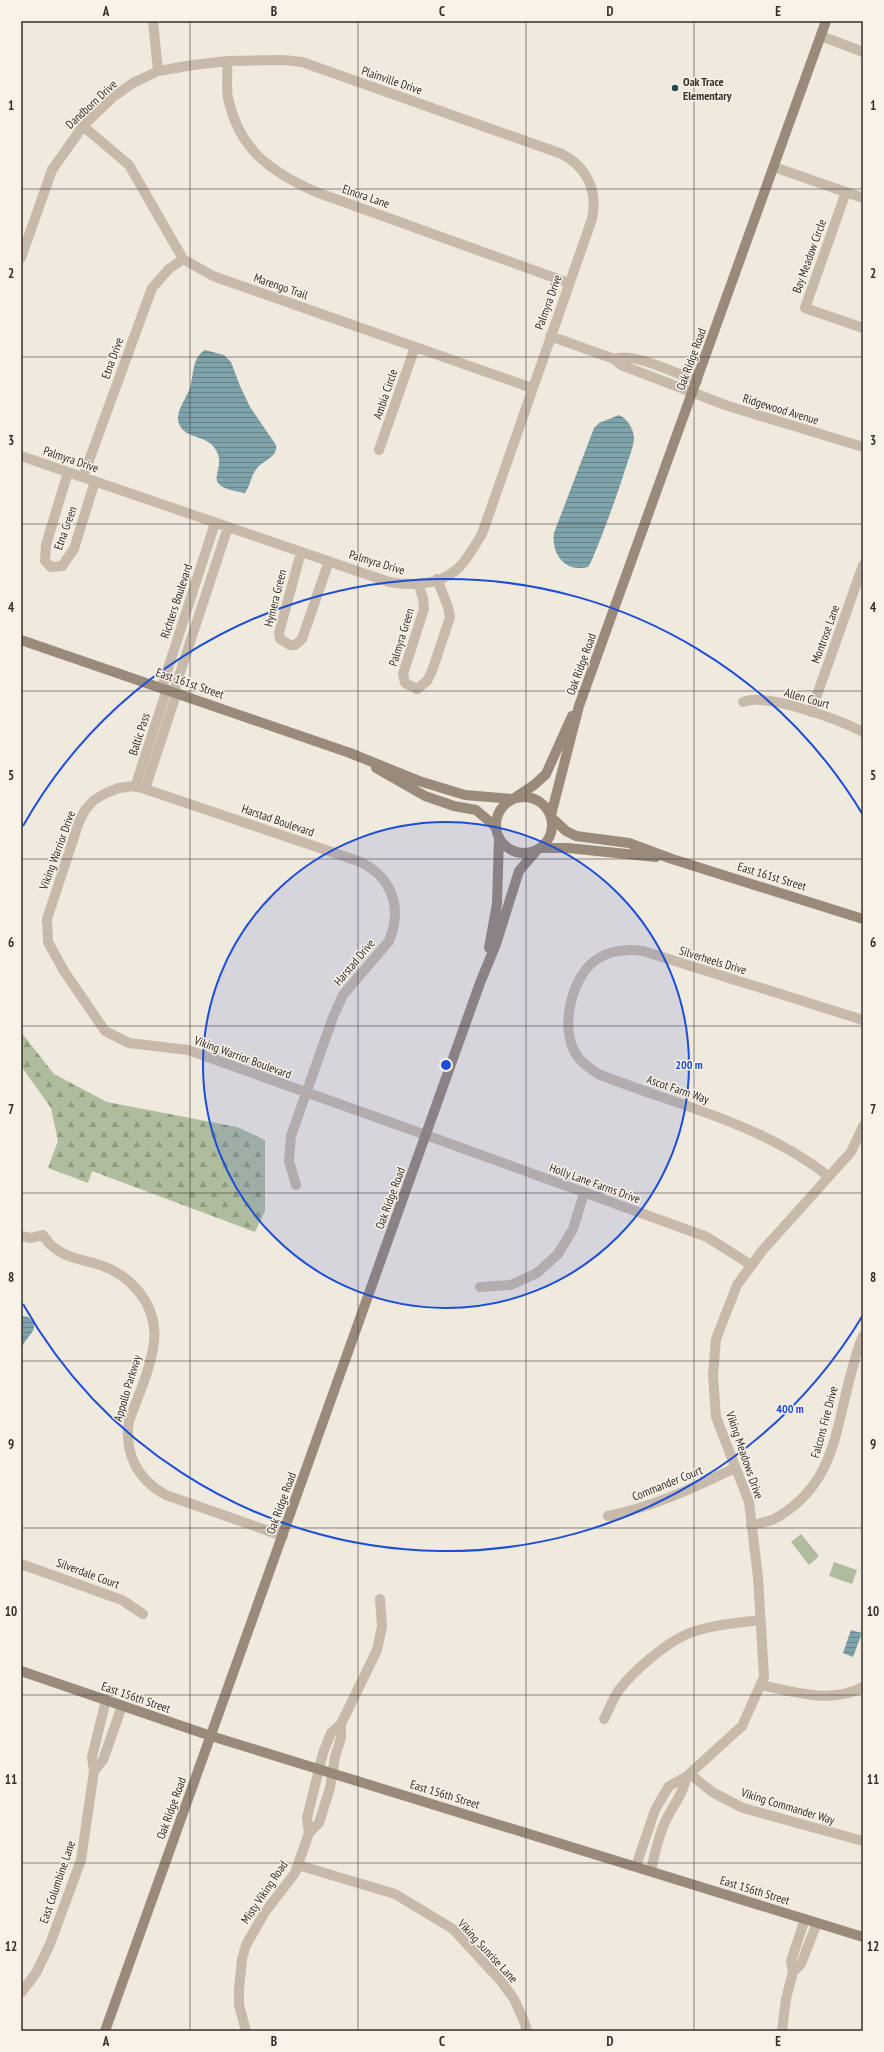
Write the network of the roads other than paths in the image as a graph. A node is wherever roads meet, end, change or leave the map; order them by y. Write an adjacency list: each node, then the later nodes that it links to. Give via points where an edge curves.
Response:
1 (153, 21): 6 (street)
2 (826, 21): 3 (street, Oak Ridge Road)
3 (821, 36): 4 (street); 8 (street, Oak Ridge Road)
4 (863, 52)
5 (227, 60): 6 (street, Plainville Drive); 9 (street, Plainville Drive, via 302,62 562,154 574,160 584,170); 14 (street, Elnora Lane, via 228,96 234,117 247,142 260,158 286,179)
6 (158, 71): 7 (street, Dandborn Drive, via 133,83 113,97)
7 (83, 126): 12 (street, Dandborn Drive, via 52,170); 13 (street, Marengo Trail, via 129,165)
8 (774, 167): 10 (street); 19 (street, Oak Ridge Road)
9 (592, 192): 14 (street, Palmyra Drive, via 592,219)
10 (846, 192): 11 (street); 15 (street, Bay Meadow Circle, via 805,308)
11 (863, 198)
12 (21, 258)
13 (183, 259): 17 (street, Marengo Trail, via 212,276); 26 (street, Etna Drive, via 169,269 152,288)
14 (569, 283): 16 (street, Palmyra Drive)
15 (863, 328)
16 (550, 336): 18 (street); 20 (street, Palmyra Drive)
17 (415, 347): 20 (street, Marengo Trail); 23 (street, Ambia Circle)
18 (614, 359): 19 (street, via 620,356 635,358); 21 (street, via 621,365)
19 (697, 381): 21 (street, Oak Ridge Road)
20 (532, 388): 33 (street, Palmyra Drive, via 482,534 463,563)
21 (693, 393): 22 (street, Ridgewood Avenue, via 757,416); 38 (street, Oak Ridge Road)
22 (863, 447)
23 (379, 450)
24 (21, 456): 25 (street, Palmyra Drive)
25 (68, 472): 26 (street, Palmyra Drive); 27 (street, Etna Green, via 46,545 45,562 51,567 62,566 74,549)
26 (83, 477): 27 (street, Palmyra Drive)
27 (95, 481): 28 (street, Palmyra Drive)
28 (215, 523): 29 (street, Palmyra Drive); 36 (street, Richters Boulevard)
29 (228, 527): 30 (street, Palmyra Drive); 36 (street)
30 (301, 552): 31 (street, Palmyra Drive); 31 (street, Hymera Green, via 278,633 280,639 290,645 295,645 302,639)
31 (329, 561): 34 (street, Palmyra Drive, via 389,582)
32 (863, 565): 39 (street, Montrose Lane)
33 (437, 579): 34 (street, Palmyra Drive); 34 (street, Palmyra Green, via 450,617 432,671 427,681 417,689 405,683 403,674 424,608)
34 (419, 585)
35 (21, 640): 36 (street, East 161st Street)
36 (170, 690): 41 (street, East 161st Street); 42 (street, Baltic Pass)
37 (742, 702): 39 (street, Allen Court, via 761,699)
38 (579, 706): 43 (street, Oak Ridge Road, via 571,717 546,774); 44 (street, Oak Ridge Road)
39 (811, 712): 40 (street, Allen Court)
40 (863, 732)
41 (350, 752): 43 (street, East 161st Street, via 419,781 465,795); 45 (street, East 161st Street, via 424,796 476,810)
42 (140, 788): 48 (street, Harstad Boulevard, via 371,866); 50 (street, Viking Warrior Drive, via 119,788 106,793 94,800 86,810 79,822 47,919)
43 (514, 798): 44 (street, via 524,796 542,802); 45 (street, via 500,810)
44 (551, 816): 46 (street, via 553,827 550,836); 47 (street, East 161st Street, via 566,831 576,836 629,843)
45 (497, 832): 46 (street, via 511,850 520,852); 51 (street, Oak Ridge Road, via 497,904)
46 (539, 849): 47 (street, East 161st Street, via 568,848); 51 (street, Oak Ridge Road, via 519,871 496,944)
47 (672, 859): 49 (street, East 161st Street)
48 (391, 891): 54 (street, Harstad Drive, via 395,904 394,930 389,941 343,995)
49 (863, 919)
50 (48, 942): 54 (street, Viking Warrior Boulevard, via 64,971 105,1031 129,1043 188,1050)
51 (480, 983): 56 (street, Oak Ridge Road)
52 (574, 995): 53 (street, Silverheels Drive, via 582,977 598,958 630,949); 57 (street, Ascot Farm Way, via 567,1033 573,1049 584,1064 598,1074 754,1131 801,1156)
53 (863, 1020)
54 (306, 1093): 56 (street, Viking Warrior Boulevard); 58 (street, Harstad Drive, via 291,1136 289,1161)
55 (863, 1126): 57 (street, Viking Meadows Drive, via 851,1152)
56 (426, 1135): 59 (street, Holly Lane Farms Drive); 67 (street, Oak Ridge Road)
57 (828, 1176): 61 (street, Viking Meadows Drive)
58 (296, 1185)
59 (584, 1193): 61 (street, Holly Lane Farms Drive, via 707,1238); 62 (street, via 573,1229 558,1254 537,1273 511,1285)
60 (21, 1236): 67 (street, Appollo Parkway, via 31,1238 43,1235 52,1248 110,1269 127,1278 140,1292 149,1310 154,1332 152,1351 129,1420 127,1434 130,1454 141,1475 151,1486 166,1495)
61 (752, 1265): 64 (street, Viking Meadows Drive, via 737,1285 716,1340 713,1375 716,1417)
62 (480, 1287)
63 (863, 1336): 66 (street, Falcons Fire Drive, via 835,1440 819,1479 805,1496 777,1518)
64 (734, 1468): 65 (street, Commander Court, via 647,1507); 66 (street, Viking Meadows Drive, via 749,1502)
65 (608, 1516)
66 (751, 1525): 71 (street, Viking Meadows Drive)
67 (282, 1536): 79 (street, Oak Ridge Road)
68 (21, 1564): 70 (street, Silverdale Court, via 122,1600)
69 (380, 1599): 78 (street, via 382,1626 377,1650)
70 (143, 1614)
71 (760, 1620): 73 (street, Viking Meadows Drive, via 764,1677); 77 (street, via 704,1630 679,1639 627,1681 619,1690)
72 (21, 1671): 75 (street, East 156th Street)
73 (761, 1685): 74 (street, via 803,1694 837,1695); 83 (street, Viking Meadows Drive, via 742,1726)
74 (863, 1687)
75 (106, 1700): 76 (street, East 156th Street); 81 (street, East Columbine Lane, via 92,1757)
76 (122, 1706): 79 (street, East 156th Street); 81 (street, East Columbine Lane, via 103,1760)
77 (604, 1719)
78 (341, 1724): 80 (street, Misty Viking Road, via 331,1733); 82 (street, via 341,1738)
79 (211, 1736): 80 (street, East 156th Street); 94 (street, Oak Ridge Road)
80 (318, 1769): 82 (street, East 156th Street); 84 (street, Misty Viking Road, via 307,1818)
81 (94, 1770): 93 (street, East Columbine Lane, via 81,1860 47,1949 36,1973)
82 (332, 1773): 84 (street, via 319,1823); 87 (street, East 156th Street)
83 (688, 1776): 85 (street, Viking Commander Way, via 743,1808); 87 (street, Viking Meadows Drive, via 669,1786 655,1810); 88 (street, via 684,1789 665,1820)
84 (309, 1833): 86 (street, Misty Viking Road)
85 (863, 1841)
86 (298, 1865): 95 (street, Misty Viking Road, via 295,1874 265,1912 246,1945 239,1989); 96 (street, Viking Sunrise Lane, via 395,1894 453,1929 501,1981 514,1999)
87 (636, 1866): 88 (street, East 156th Street)
88 (651, 1871): 89 (street, East 156th Street)
89 (804, 1919): 90 (street, East 156th Street); 92 (street, via 791,1961)
90 (817, 1923): 91 (street, East 156th Street); 92 (street, via 801,1964)
91 (863, 1937)
92 (793, 1972): 97 (street)
93 (21, 1993)
94 (105, 2031)
95 (246, 2031)
96 (527, 2031)
97 (782, 2031)

